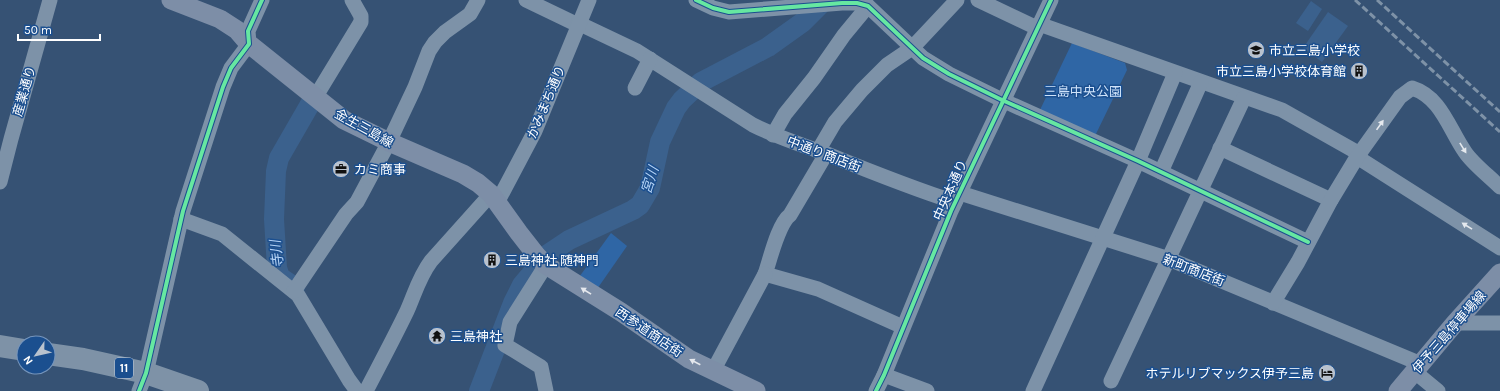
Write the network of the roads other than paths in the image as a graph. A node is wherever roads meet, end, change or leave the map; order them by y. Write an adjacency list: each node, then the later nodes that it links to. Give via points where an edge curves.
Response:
1 (50, 0): 31 (street, 産業通り)
2 (171, 0): 15 (main road, 金生三島線, via 220,19 238,30)
3 (262, 0): 15 (street, via 248,31)
4 (352, 0): 21 (street, via 361,16 361,22)
5 (478, 0): 25 (street, via 470,14 445,32 429,51)
6 (526, 0): 13 (street, 中通り商店街)
7 (589, 0): 13 (street, かみまち通り)
8 (696, 0): 12 (street, via 729,12 842,3)
9 (957, 0): 16 (street)
10 (978, 0): 14 (street)
11 (1051, 0): 14 (street, 中央本通り)
12 (868, 6): 16 (street); 24 (street, via 785,114)
13 (578, 24): 17 (street, 中通り商店街, via 637,51); 34 (street, かみまち通り, via 535,131)
14 (1038, 26): 18 (street); 23 (street, 中央本通り)
15 (248, 44): 21 (main road, 金生三島線); 37 (street, via 231,68 223,87)
16 (912, 48): 23 (street, via 949,74); 27 (street, via 887,65 862,90 835,122)
17 (650, 60): 20 (street); 24 (street, 中通り商店街)
18 (1175, 73): 19 (street); 29 (street)
19 (1201, 82): 22 (street); 30 (street)
20 (635, 88)
21 (316, 96): 25 (main road, 金生三島線, via 344,120)
22 (1244, 98): 26 (street); 28 (street, via 1282,110)
23 (1002, 100): 29 (street); 35 (street, 中央本通り)
24 (773, 135): 27 (street, 中通り商店街)
25 (389, 142): 34 (main road, 金生三島線, via 463,174); 45 (street, via 357,202 346,214)
26 (1220, 148): 33 (street); 36 (street)
27 (822, 153): 35 (street, 中通り商店街, via 917,190); 44 (street, via 790,215 785,218)
28 (1359, 156): 32 (street, one-way to 32, via 1400,97 1412,88 1433,101 1465,152); 36 (street); 40 (street, one-way to 28)
29 (1138, 161): 30 (street); 38 (street)
30 (1161, 172): 33 (street)
31 (0, 182)
32 (1500, 187)
33 (1200, 190): 39 (street); 41 (street)
34 (494, 197): 42 (main road, 金生三島線); 59 (street, かみまち通り, via 424,270 398,328)
35 (957, 197): 38 (street, 新町商店街); 49 (street, 中央本通り)
36 (1331, 200): 39 (street)
37 (181, 219): 45 (street, via 222,234); 57 (street)
38 (1102, 238): 41 (street, 新町商店街); 65 (street)
39 (1308, 242): 46 (street)
40 (1500, 248)
41 (1169, 259): 46 (street, 新町商店街); 56 (street)
42 (541, 261): 54 (main road, 西参道商店街, one-way to 42, via 689,359); 61 (street, via 510,322 505,345 541,367)
43 (1500, 273): 47 (main road, 伊予三島停車場線)
44 (765, 274): 49 (street, via 818,289); 54 (street)
45 (297, 287): 59 (street, via 298,294)
46 (1273, 303): 53 (street, 新町商店街)
47 (1455, 323): 48 (street); 53 (main road, 伊予三島停車場線)
48 (1500, 323)
49 (903, 327): 55 (street, 中央本通り)
50 (0, 346): 51 (highway)
51 (16, 349)
52 (56, 355): 57 (highway, 11, via 83,359)
53 (1418, 368): 66 (main road, 伊予三島停車場線); 67 (street, 新町商店街)
54 (713, 371): 58 (main road, 西参道商店街)
55 (884, 375): 63 (street, 中央本通り); 64 (street)
56 (1111, 381)
57 (143, 382): 60 (highway, 11)
58 (732, 386): 62 (main road, 西参道商店街)
59 (357, 387)
60 (198, 391)
61 (546, 391)
62 (756, 391)
63 (876, 391)
64 (927, 391)
65 (1033, 391)
66 (1398, 391)
67 (1438, 391)

